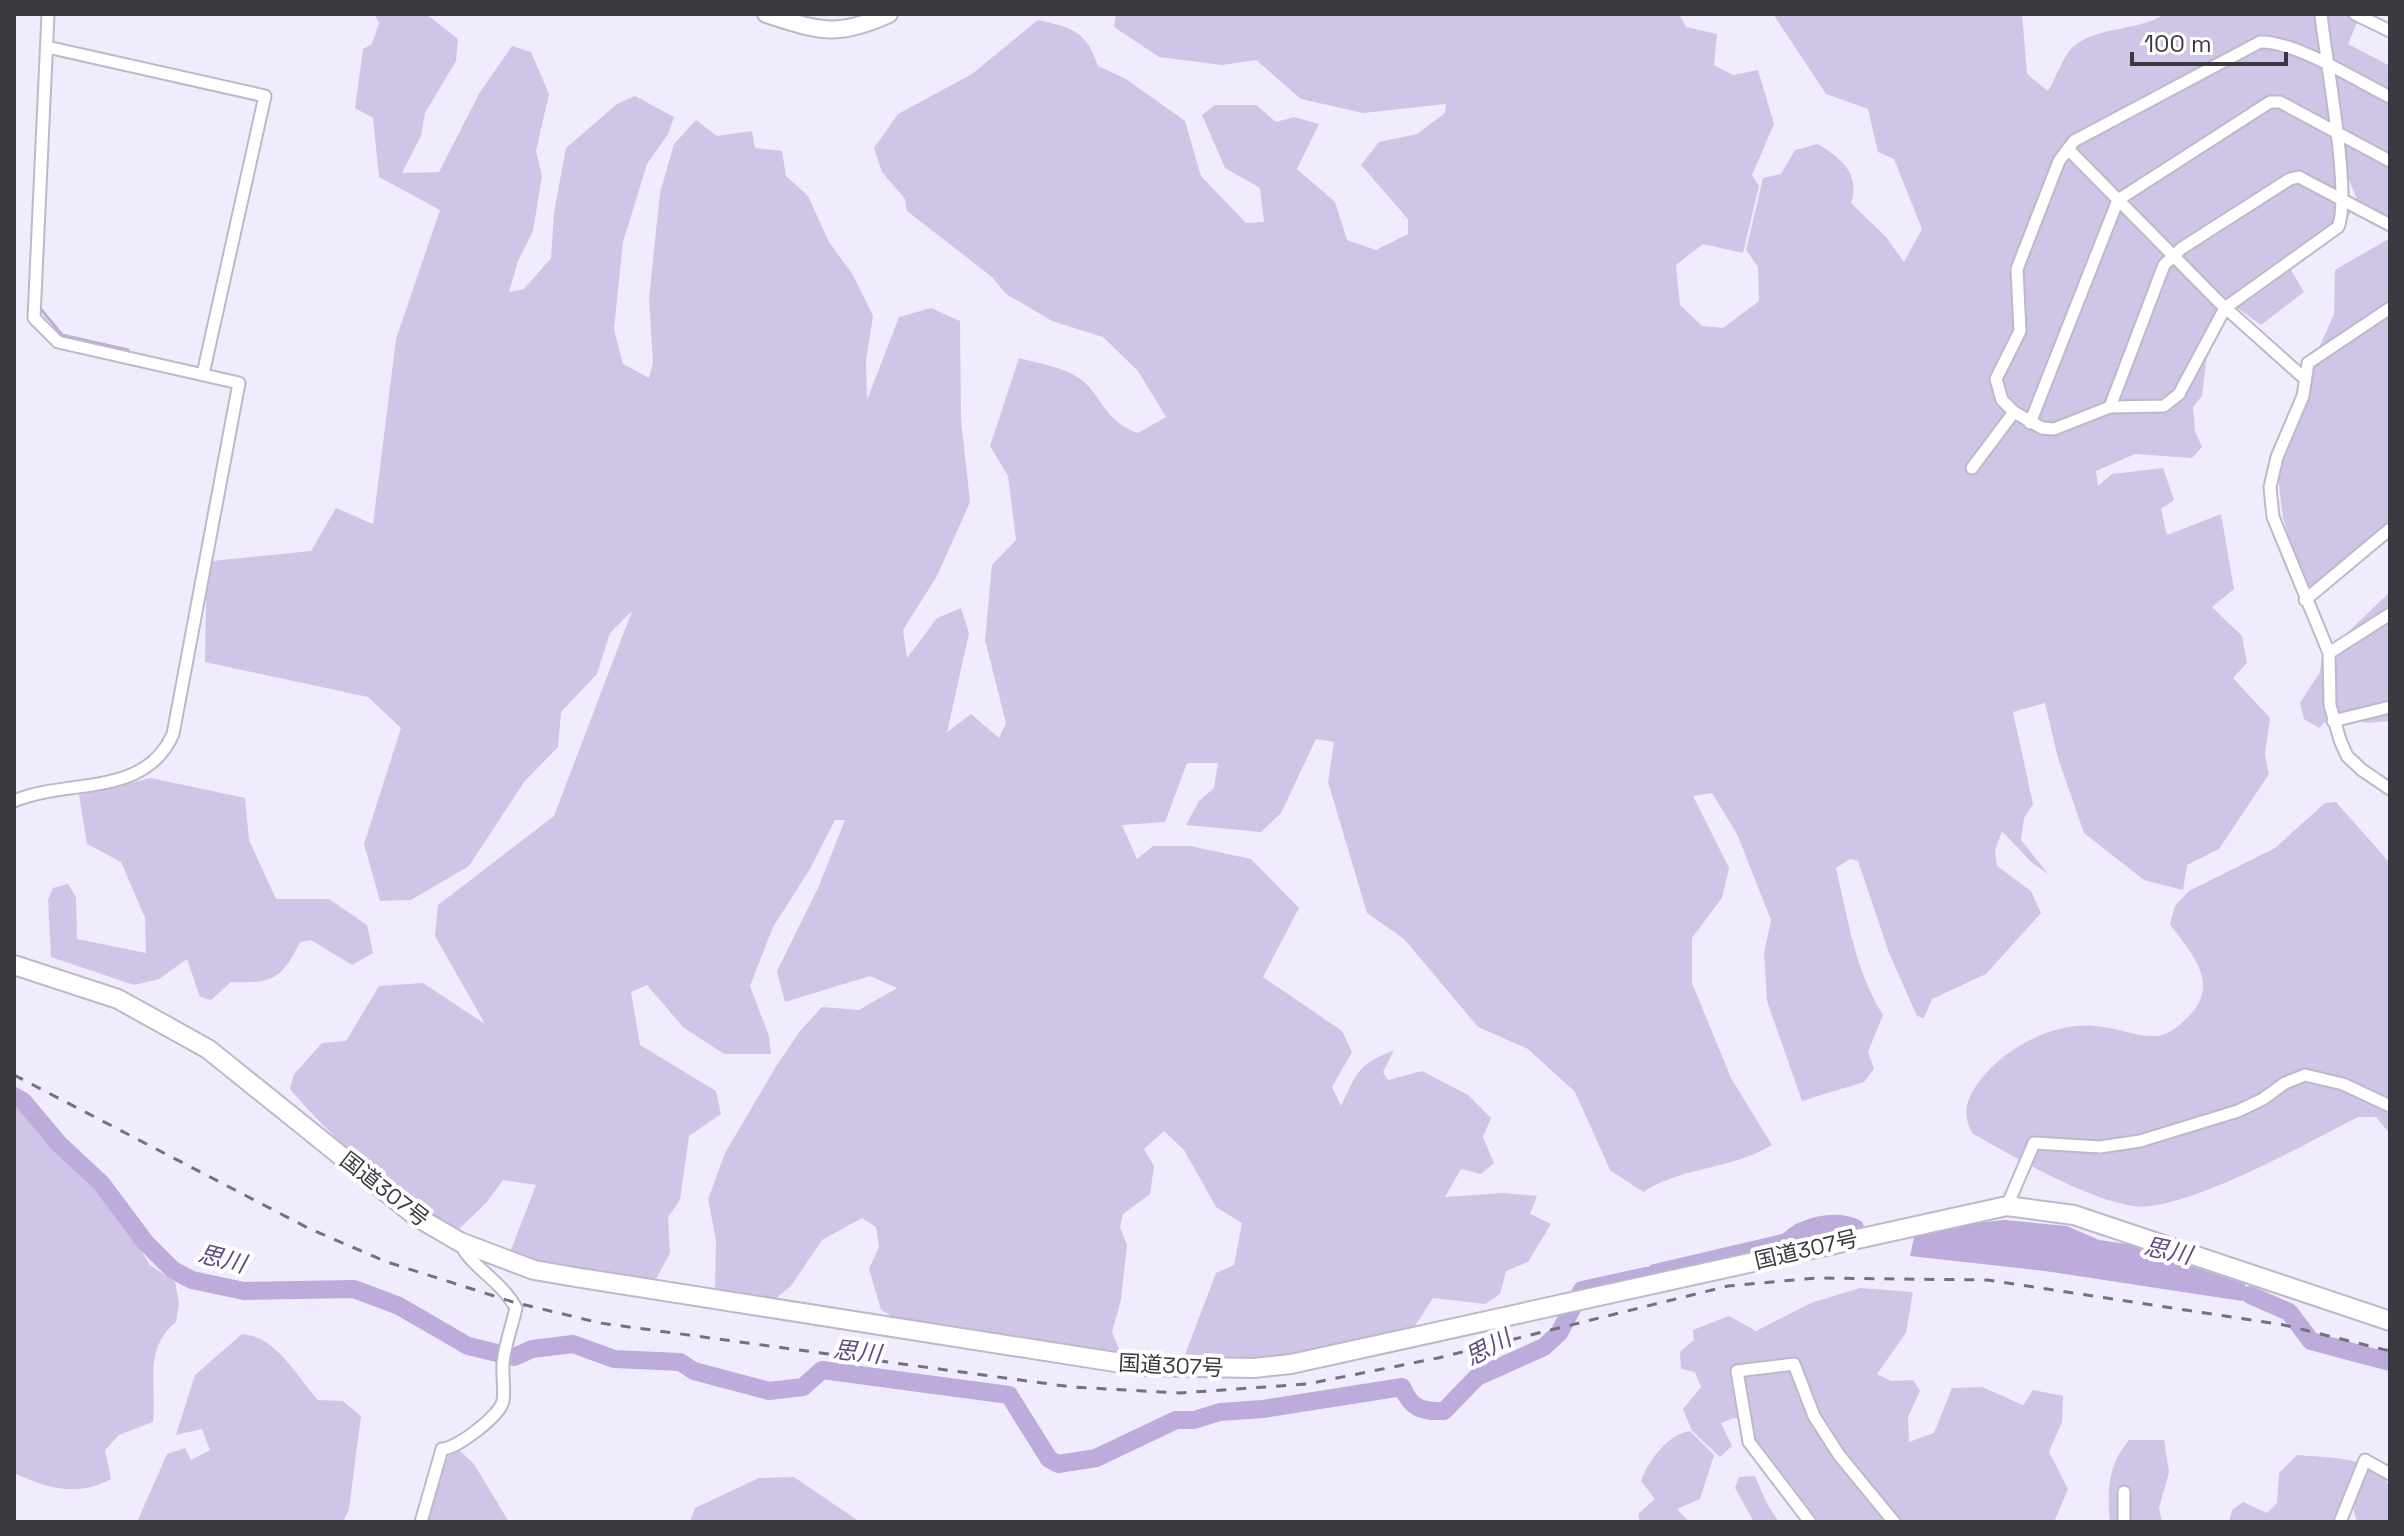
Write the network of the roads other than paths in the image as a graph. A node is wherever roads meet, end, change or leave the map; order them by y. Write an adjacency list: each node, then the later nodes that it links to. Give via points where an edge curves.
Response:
1 (48, 14): 7 (street)
2 (766, 14): 3 (main road, via 844,31)
3 (889, 14)
4 (2321, 14): 8 (street)
5 (2355, 14): 6 (street)
6 (2390, 31)
7 (47, 47): 19 (street, via 34,318 58,342); 19 (street, via 265,96)
8 (2326, 65): 9 (street); 10 (street); 11 (street, via 2260,42 2086,133)
9 (2390, 97)
10 (2336, 133): 12 (street); 13 (street, via 2280,102 2270,102); 14 (street)
11 (2068, 149): 13 (street); 22 (street, via 2017,269 2020,331 1995,386)
12 (2390, 161)
13 (2118, 200): 16 (street); 23 (street)
14 (2344, 201): 15 (street); 16 (street, via 2309,180 2290,179); 17 (street, via 2344,215 2331,235)
15 (2390, 225)
16 (2173, 256): 17 (street); 21 (street, via 2164,265)
17 (2225, 308): 20 (street); 21 (street, via 2172,402 2155,408)
18 (2390, 308): 20 (street, via 2308,363)
19 (203, 374): 32 (street, via 239,383 167,748 151,766 127,778)
20 (2304, 378): 26 (street, via 2303,396 2270,487 2273,517)
21 (2110, 407): 23 (street, via 2054,429)
22 (2014, 412): 23 (street); 24 (street)
23 (2030, 423)
24 (1972, 468)
25 (2390, 529): 26 (street)
26 (2305, 600): 28 (street)
27 (2390, 614): 28 (street)
28 (2329, 653): 30 (street)
29 (2390, 707): 30 (street)
30 (2333, 721): 31 (street, via 2347,756)
31 (2390, 789)
32 (14, 801)
33 (14, 965): 36 (highway, 国道307号, via 118,999 197,1042 417,1217)
34 (2390, 1106): 35 (street, via 2343,1084 2305,1075 2238,1111 2140,1141 2100,1147 2034,1143)
35 (2007, 1206): 36 (highway, 国道307号, via 1254,1368 1140,1366 534,1270); 37 (highway, 国道307号, via 2074,1215)
36 (460, 1242): 40 (street, via 465,1256 490,1273 516,1308 504,1356 499,1411 452,1449 442,1449)
37 (2390, 1321)
38 (2390, 1474): 44 (street, via 2365,1460)
39 (2124, 1492): 43 (street)
40 (421, 1522)
41 (1810, 1522): 42 (street, via 1749,1442 1737,1371 1794,1364 1814,1416)
42 (1894, 1522)
43 (2124, 1522)
44 (2340, 1522)

